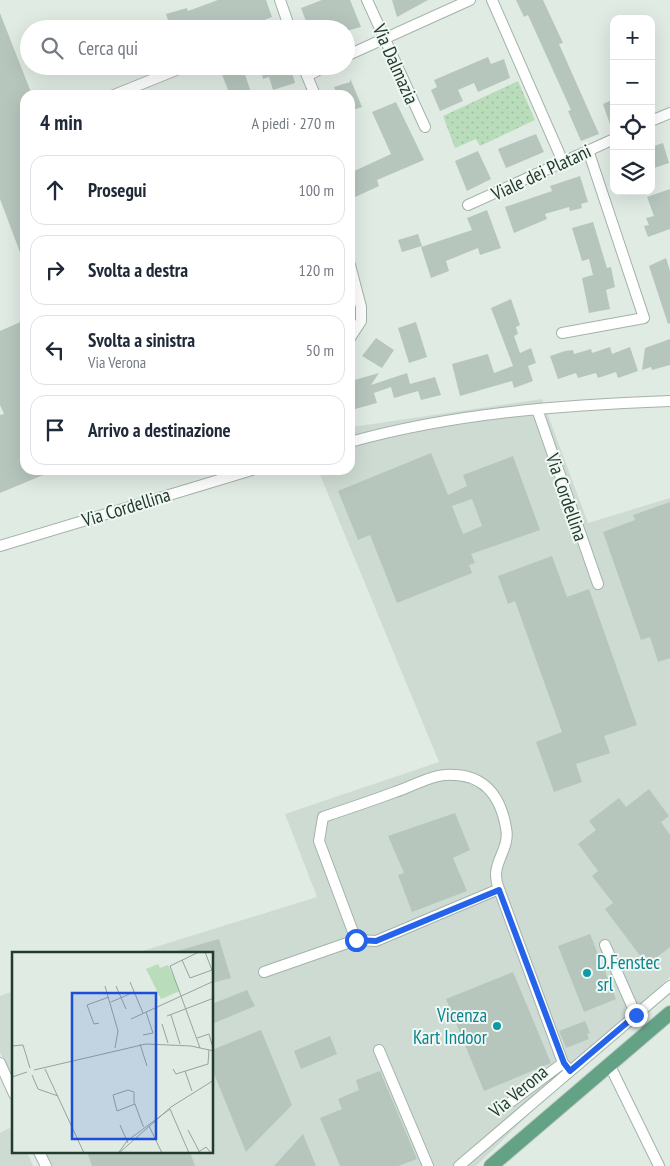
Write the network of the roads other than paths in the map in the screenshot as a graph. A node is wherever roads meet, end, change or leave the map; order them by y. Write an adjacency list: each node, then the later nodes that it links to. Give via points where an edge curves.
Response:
1 (280, 0): 5 (street)
2 (367, 0): 6 (street, Via Dalmazia)
3 (470, 0): 6 (street)
4 (492, 0): 17 (street)
5 (286, 20)
6 (384, 38): 7 (street); 14 (street, Via Dalmazia)
7 (355, 52)
8 (161, 75): 10 (street)
9 (307, 75): 11 (street)
10 (126, 90)
11 (313, 90)
12 (670, 113): 13 (street)
13 (655, 119)
14 (425, 127)
15 (610, 140): 16 (street, Viale dei Platani)
16 (588, 150): 17 (street, Viale dei Platani); 21 (street, via 644,318)
17 (563, 162): 18 (street, Viale dei Platani)
18 (468, 205)
19 (355, 284): 20 (street, via 361,307 361,321)
20 (355, 330)
21 (562, 333)
22 (670, 401): 23 (street)
23 (536, 409): 24 (street, via 454,418); 27 (street, Via Cordellina)
24 (355, 440)
25 (235, 475): 26 (street, Via Cordellina)
26 (0, 546)
27 (598, 584)
28 (499, 890): 29 (street, via 376,941); 29 (street, via 495,880 496,865 507,840 496,794 478,780 444,775 323,818 319,841); 37 (street)
29 (356, 940): 31 (street)
30 (605, 945): 34 (street)
31 (264, 972)
32 (670, 986): 34 (street, Via Verona)
33 (670, 1013): 38 (main road, Via Verona)
34 (636, 1015): 39 (street, Via Verona)
35 (379, 1050): 44 (street)
36 (0, 1063): 40 (street)
37 (564, 1063): 39 (street); 41 (street)
38 (609, 1064): 46 (main road, Via Verona); 47 (street)
39 (570, 1071): 45 (street, Via Verona)
40 (12, 1090)
41 (512, 1101)
42 (41, 1154): 43 (street)
43 (46, 1166)
44 (428, 1166)
45 (459, 1166)
46 (491, 1166)
47 (659, 1166)

